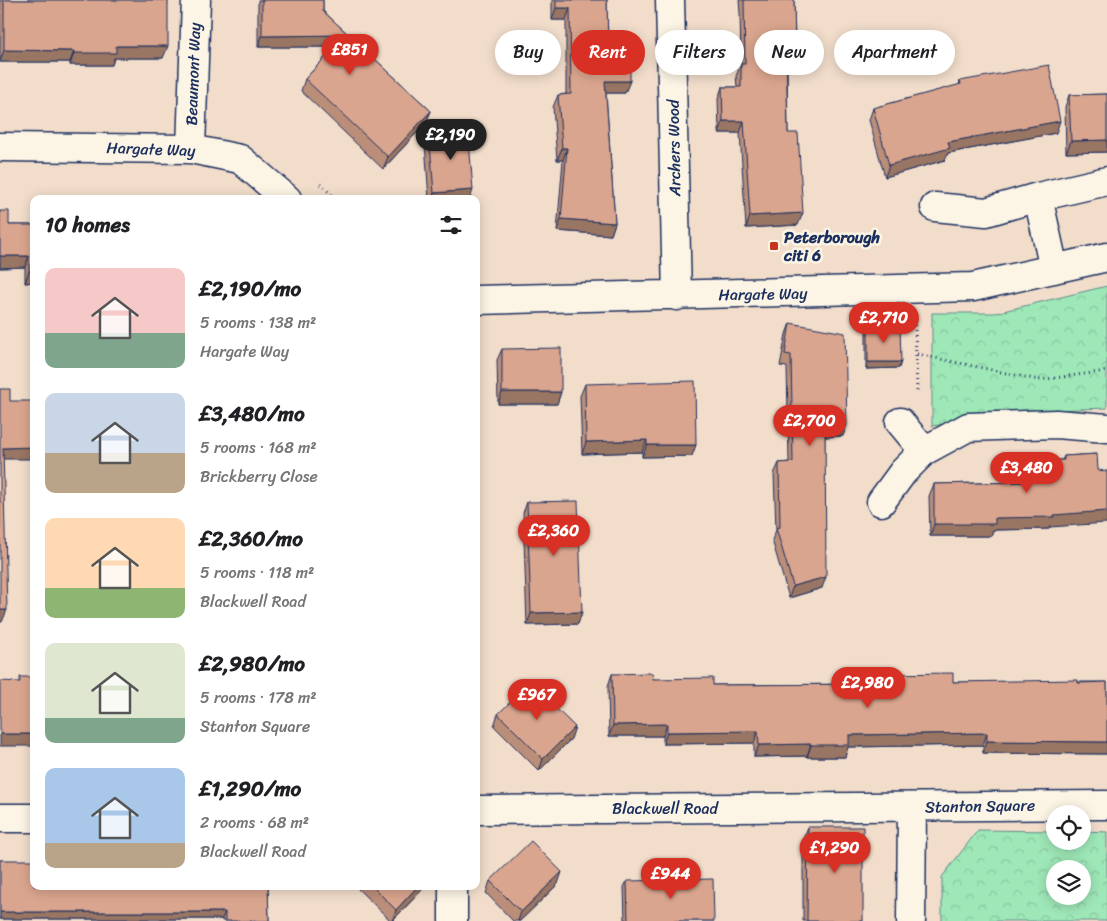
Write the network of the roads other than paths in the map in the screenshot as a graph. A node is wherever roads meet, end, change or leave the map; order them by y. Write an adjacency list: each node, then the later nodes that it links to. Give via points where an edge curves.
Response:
1 (196, 0): 4 (street, Beaumont Way)
2 (670, 0): 11 (street, Archers Wood)
3 (0, 147): 4 (street, Hargate Way)
4 (191, 149): 6 (street, Hargate Way, via 240,159)
5 (1107, 181): 7 (street)
6 (282, 195)
7 (1038, 197): 8 (street, via 986,212); 10 (street)
8 (935, 207)
9 (1107, 257): 10 (street, Hargate Way)
10 (1054, 269): 11 (street, Hargate Way, via 972,287)
11 (677, 296): 12 (street, Hargate Way)
12 (480, 300)
13 (1107, 428): 14 (street, via 1056,424 968,427 914,438 903,472)
14 (881, 502)
15 (1107, 805): 17 (street, Stanton Square)
16 (854, 807): 17 (street, Stanton Square); 18 (street, Blackwell Road)
17 (912, 807): 23 (street, Stanton Square)
18 (480, 810)
19 (0, 818): 20 (street)
20 (30, 818)
21 (453, 890): 22 (street)
22 (453, 921)
23 (911, 921)

